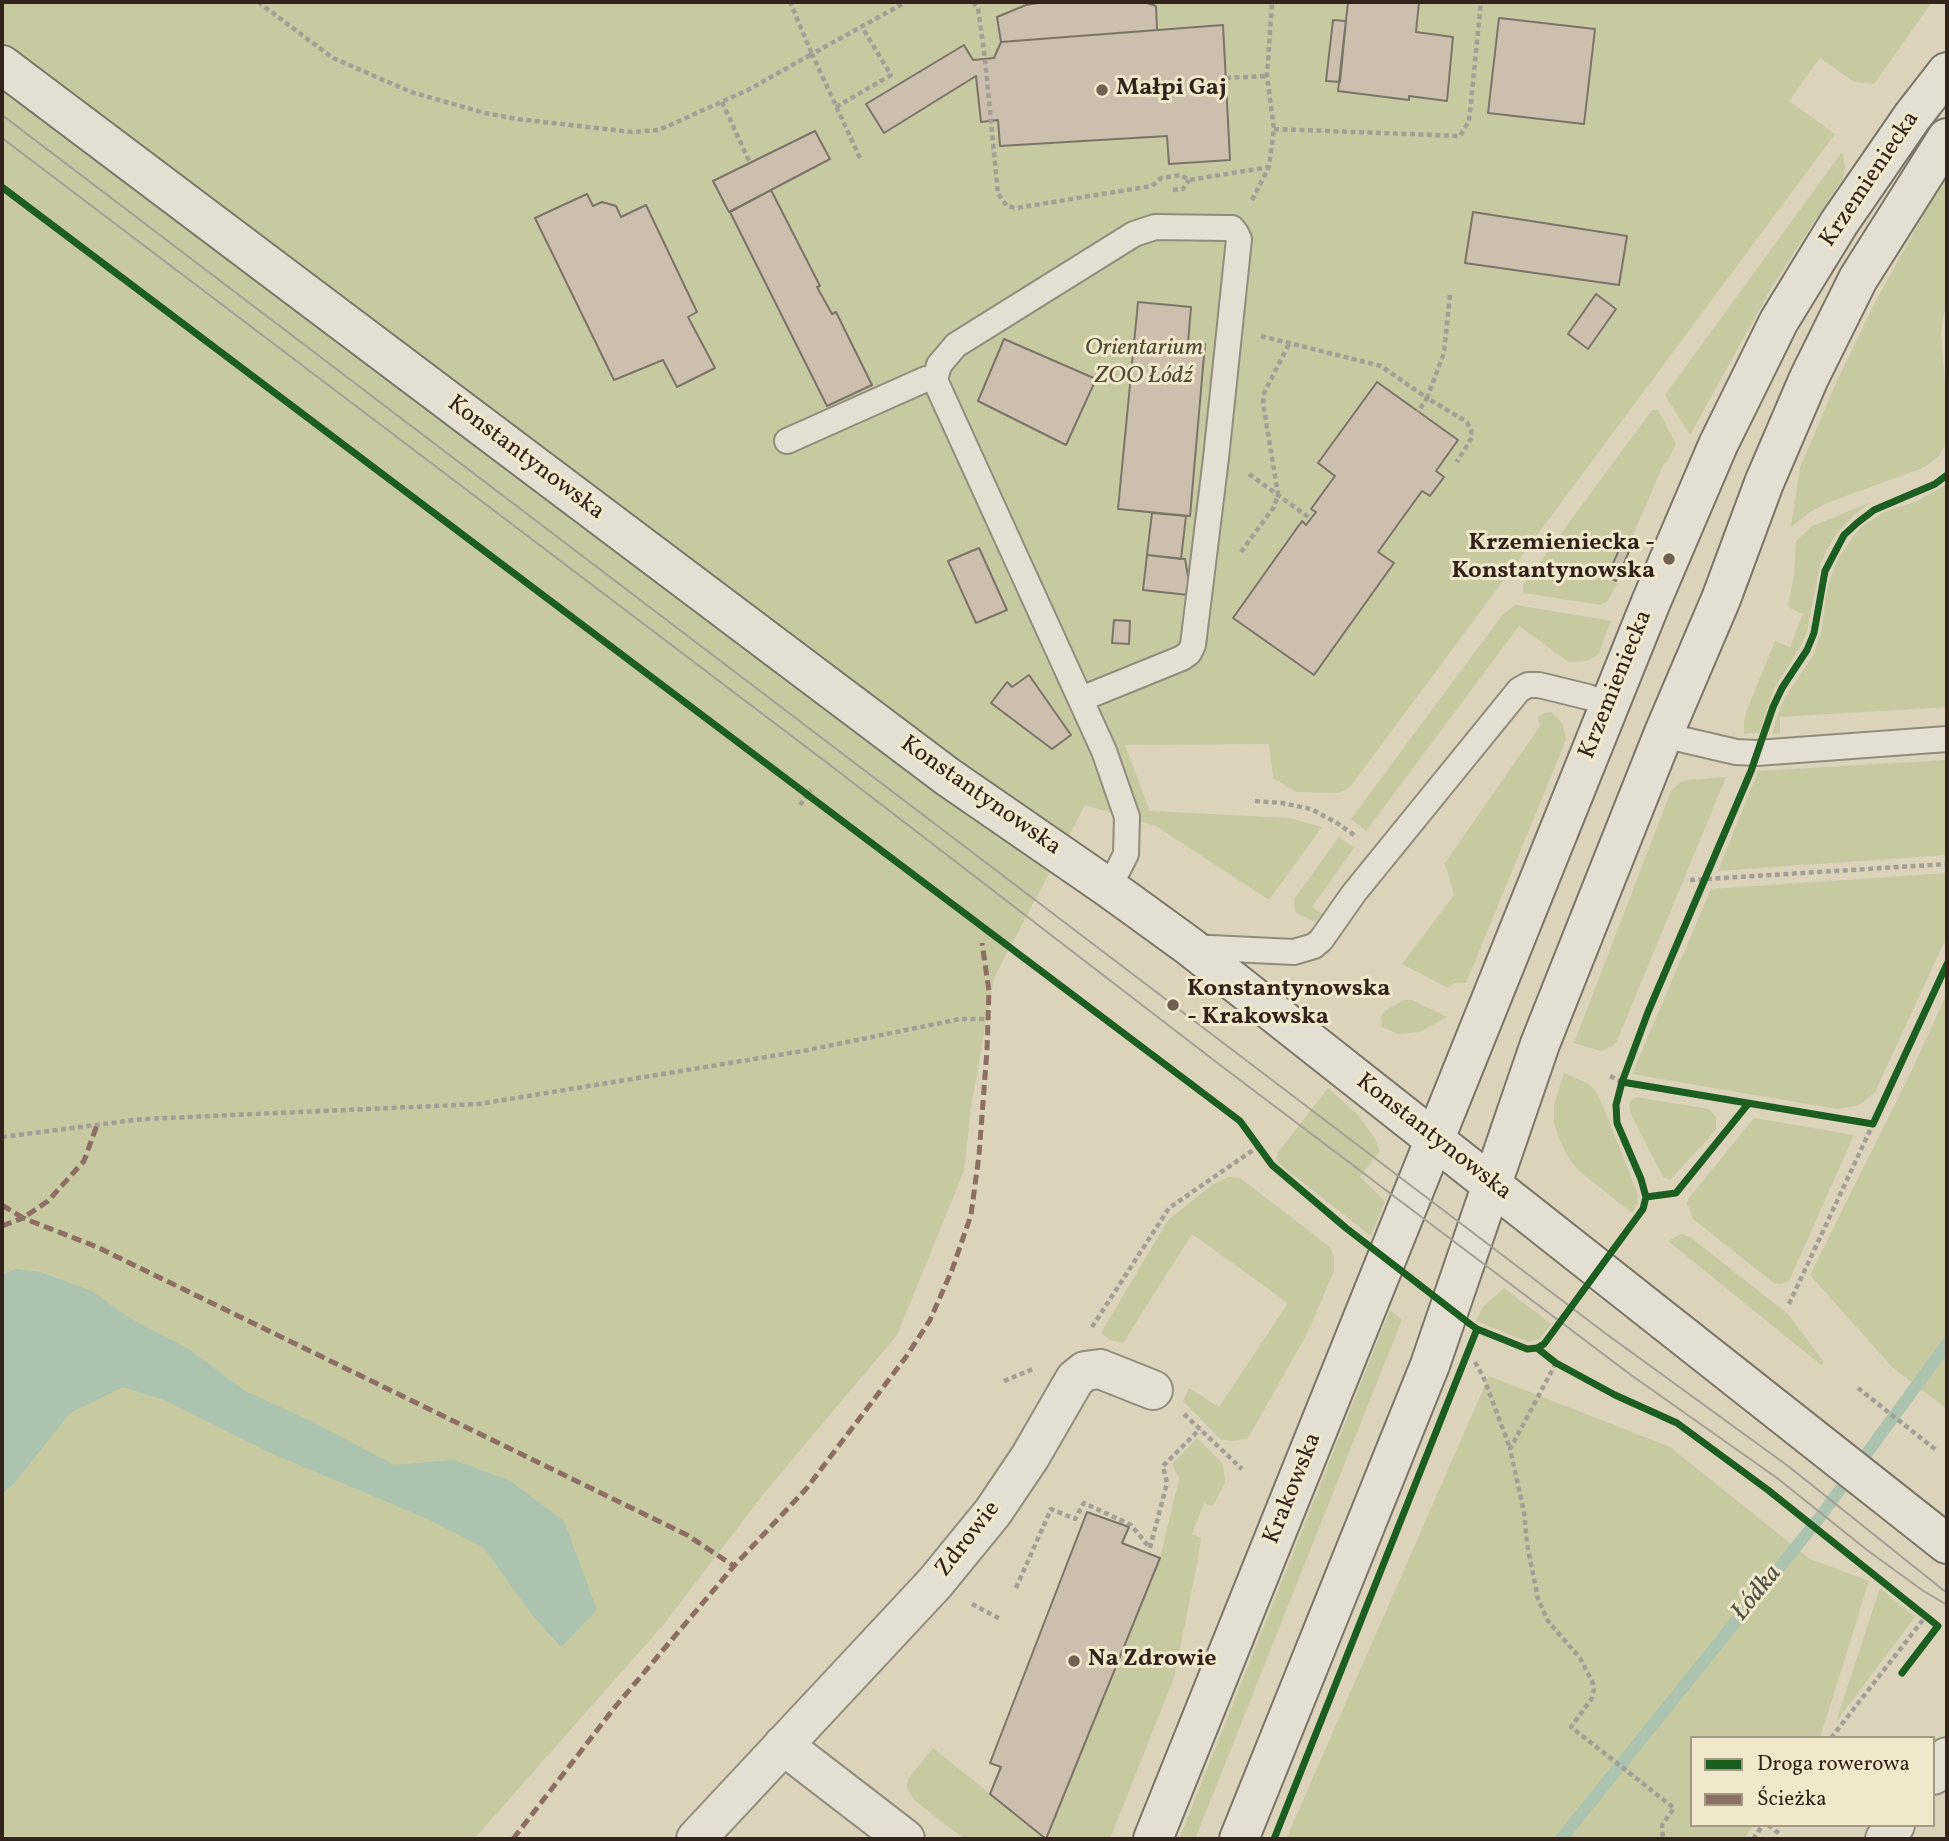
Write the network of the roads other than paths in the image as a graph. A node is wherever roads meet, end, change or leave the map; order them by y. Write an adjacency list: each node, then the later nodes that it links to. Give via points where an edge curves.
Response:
1 (2, 65): 10 (main road, Konstantynowska, via 948,778)
2 (1947, 72): 7 (main road, Krzemieniecka, via 1839,223 1779,321 1718,444)
3 (1947, 138): 8 (main road, Krzemieniecka, via 1858,279 1809,378)
4 (935, 380): 5 (lane, via 926,379); 6 (lane); 6 (lane, via 939,365 956,345 1134,234 1155,227 1232,228 1236,233 1230,326 1193,645 1189,653)
5 (787, 441)
6 (1081, 699): 10 (lane, via 1127,817 1126,854)
7 (1610, 705): 11 (lane, via 1539,685 1518,690 1321,940 1305,950); 12 (main road, Krzemieniecka)
8 (1663, 735): 9 (lane, via 1757,753); 13 (main road, Krzemieniecka, via 1540,1044)
9 (1947, 739)
10 (1109, 888): 11 (main road, Konstantynowska)
11 (1189, 946): 12 (main road, Konstantynowska)
12 (1434, 1139): 13 (main road, Konstantynowska); 21 (main road, Krakowska)
13 (1492, 1185): 15 (main road, Konstantynowska); 22 (main road, via 1430,1365)
14 (1153, 1390): 16 (main road, Zdrowie, via 1100,1369 1085,1371 1075,1379 985,1522 935,1583)
15 (1947, 1544)
16 (783, 1745): 19 (main road, Zdrowie); 20 (main road)
17 (1947, 1757): 18 (main road)
18 (1935, 1772)
19 (696, 1839)
20 (905, 1839)
21 (1153, 1839)
22 (1240, 1839)

